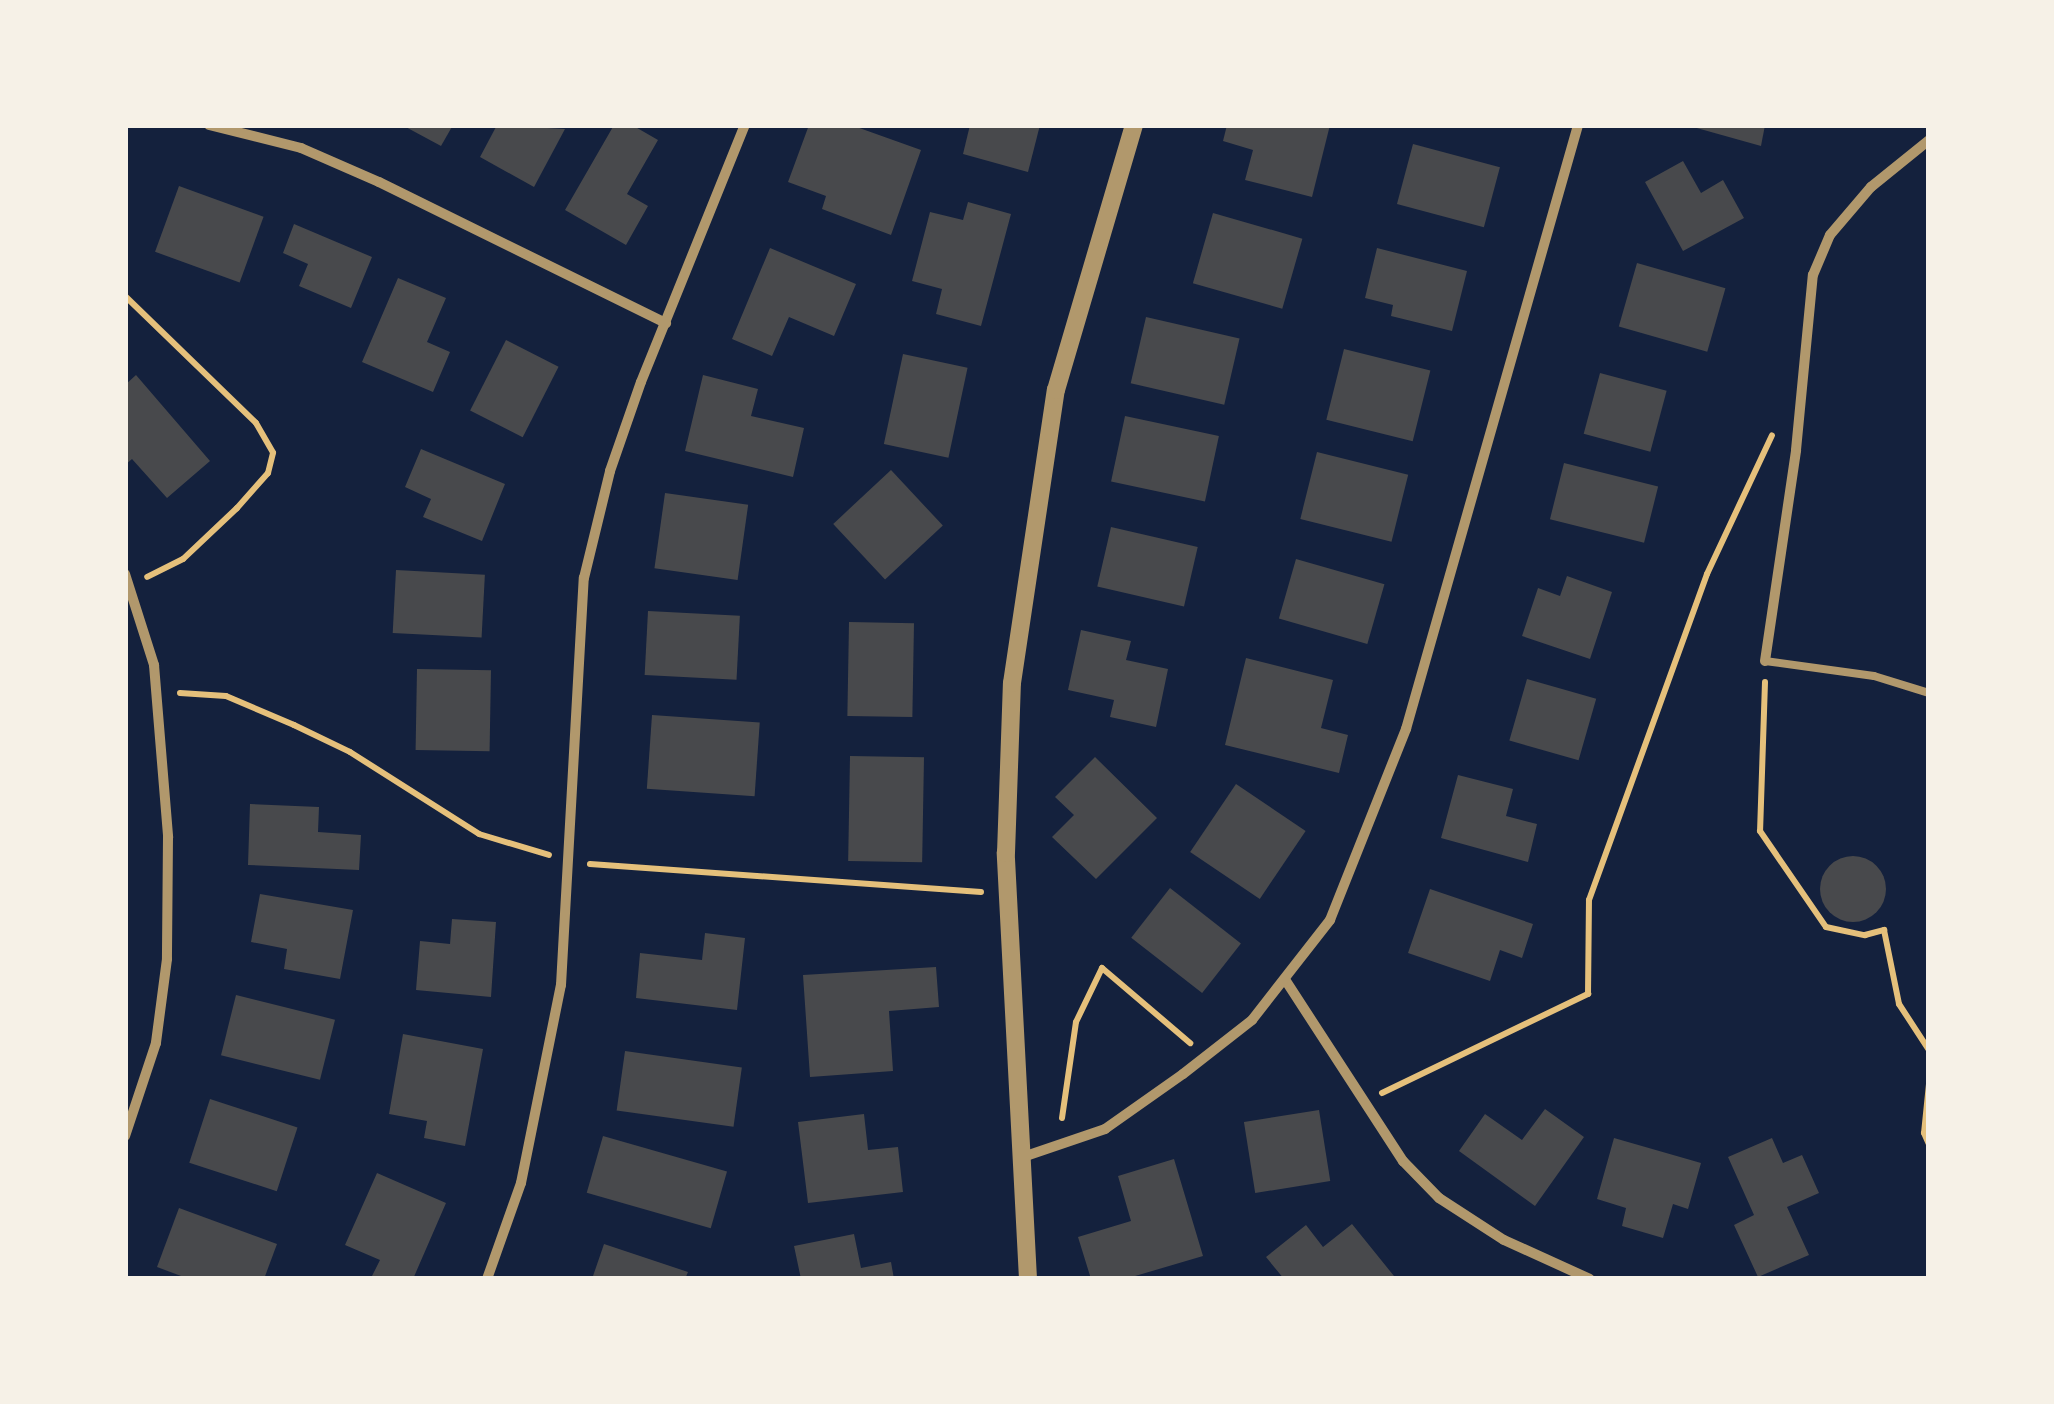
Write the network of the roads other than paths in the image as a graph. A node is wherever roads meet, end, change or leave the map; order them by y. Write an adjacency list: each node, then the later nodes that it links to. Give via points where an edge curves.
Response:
1 (209, 125): 6 (street, via 301,148)
2 (745, 125): 6 (street)
3 (1134, 125): 12 (street, via 1056,390 1012,683 1008,894)
4 (1578, 125): 10 (street, via 1406,729 1362,855 1330,920)
5 (1929, 140): 8 (street, via 1871,187 1830,234 1813,275)
6 (666, 323): 13 (street, via 610,471 584,578 572,862 545,1084 521,1184)
7 (129, 579): 11 (street, via 156,691 168,837 168,959 156,1044)
8 (1765, 661): 9 (lane, via 1874,676)
9 (1929, 694)
10 (1286, 980): 12 (street, via 1252,1020 1105,1129); 15 (street, via 1403,1161 1439,1198 1504,1240)
11 (125, 1136)
12 (1019, 1158): 14 (street)
13 (486, 1279)
14 (1028, 1279)
15 (1590, 1279)

